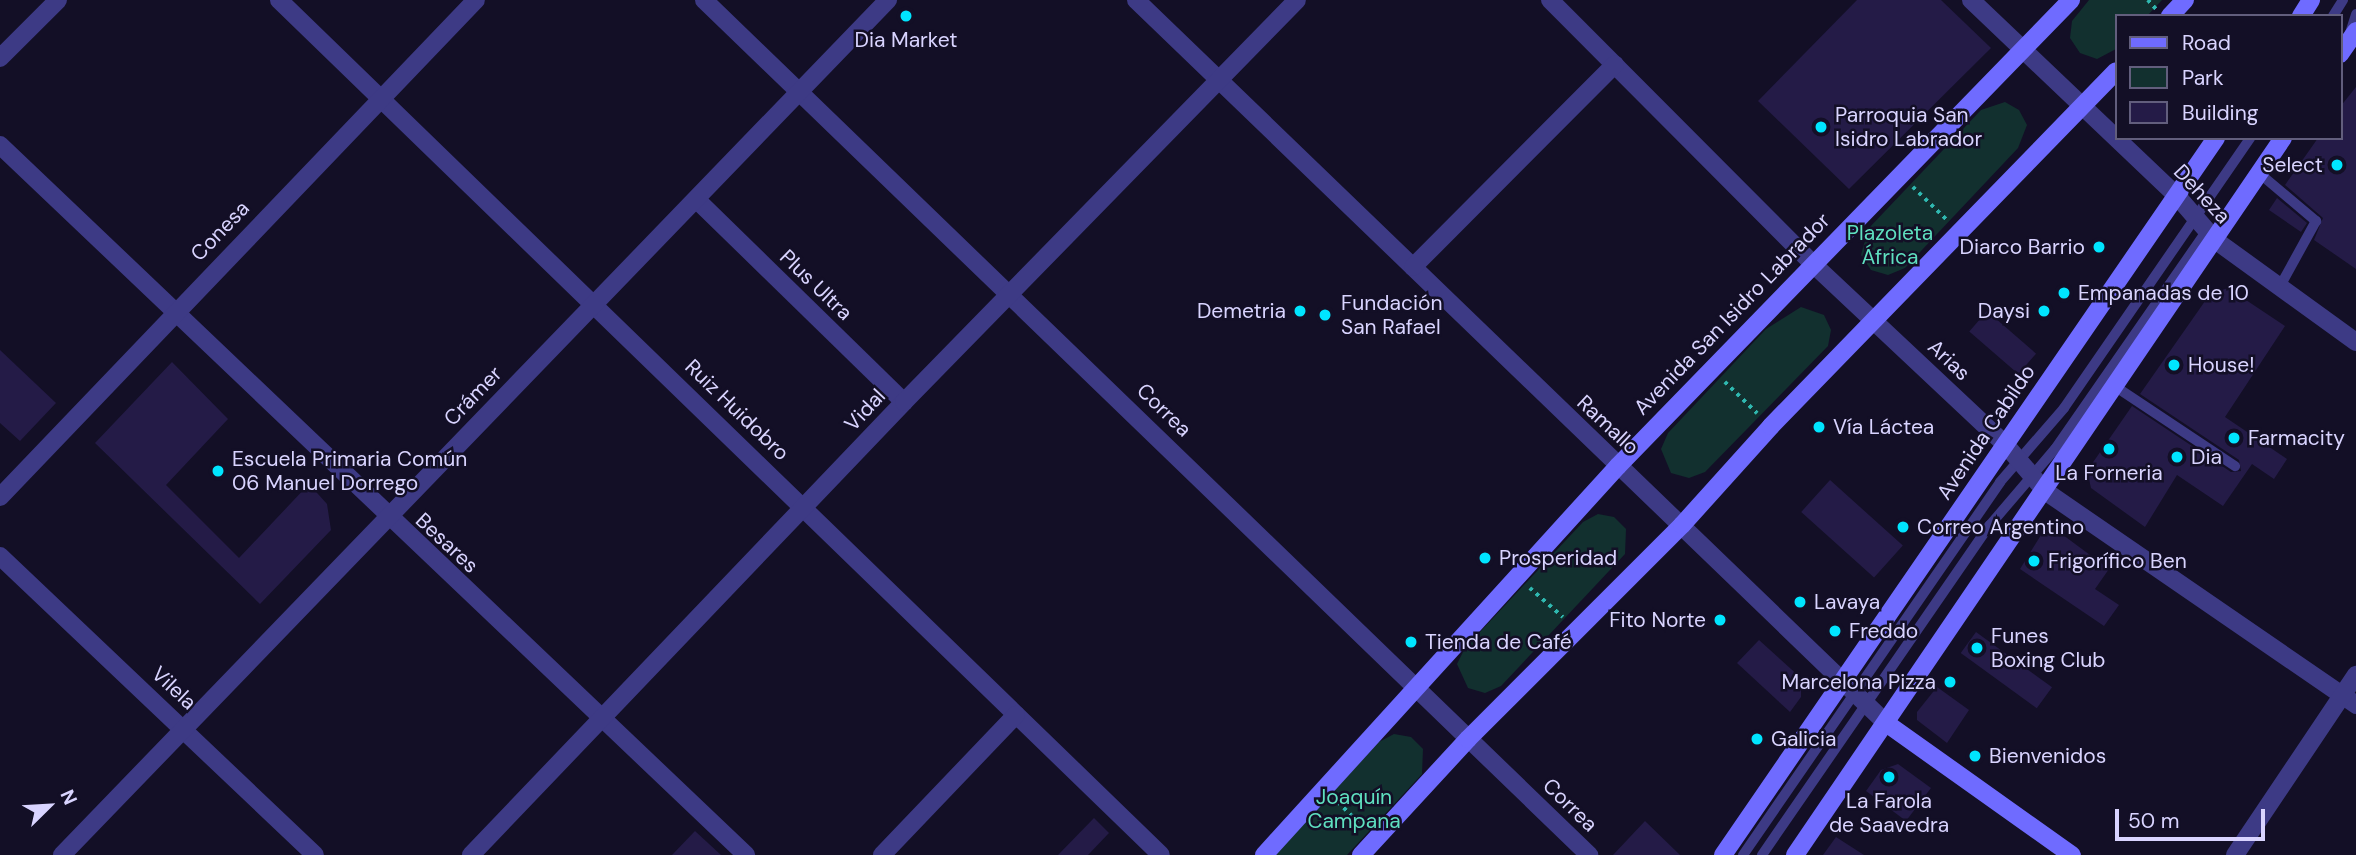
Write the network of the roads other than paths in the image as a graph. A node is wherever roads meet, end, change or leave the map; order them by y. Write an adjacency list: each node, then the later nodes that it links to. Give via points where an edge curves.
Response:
1 (58, 0): 16 (street)
2 (279, 0): 21 (street, Ruiz Huidobro)
3 (476, 0): 21 (street, Conesa)
4 (704, 0): 20 (street, Correa)
5 (888, 0): 20 (street, Crámer)
6 (1136, 0): 19 (street, Ramallo)
7 (1297, 0): 19 (street, Vidal)
8 (1550, 0): 17 (street, Arias)
9 (1970, 0): 15 (street, Deheza)
10 (2071, 0): 15 (street, Avenida San Isidro Labrador)
11 (2185, 0): 12 (street)
12 (2172, 14)
13 (2356, 14): 14 (lane)
14 (2348, 43)
15 (2022, 51): 22 (street, Deheza); 33 (street, Avenida San Isidro Labrador)
16 (0, 58)
17 (1615, 64): 33 (street, Arias); 34 (street)
18 (2114, 73): 22 (street)
19 (1220, 78): 34 (street, Ramallo); 36 (street, Vidal)
20 (800, 94): 31 (street, Crámer); 36 (street, Correa)
21 (380, 101): 37 (street, Ruiz Huidobro); 38 (street, Conesa)
22 (2082, 106): 23 (street, Deheza); 39 (street)
23 (2114, 136)
24 (2118, 140): 30 (street, Deheza)
25 (2215, 140): 30 (street, Avenida Cabildo)
26 (2249, 140): 32 (lane)
27 (2282, 140): 29 (street)
28 (0, 145): 38 (street, Besares)
29 (2259, 173): 32 (street, via 2232,211); 35 (lane, via 2316,221)
30 (2177, 196): 32 (street, Deheza); 43 (street, Avenida Cabildo)
31 (697, 200): 37 (street, Crámer); 42 (street, Plus Ultra)
32 (2205, 230): 35 (street, Deheza); 41 (street); 46 (lane, via 2064,408); 46 (lane, via 2054,449)
33 (1812, 263): 39 (street, Arias); 44 (street, Avenida San Isidro Labrador)
34 (1413, 267): 44 (street, Ramallo)
35 (2279, 289): 40 (street, Deheza)
36 (1012, 294): 42 (street, Vidal); 54 (street, Correa)
37 (594, 305): 49 (street, Ruiz Huidobro); 50 (street, Crámer)
38 (175, 310): 48 (street, Conesa); 50 (street, Besares)
39 (1874, 321): 43 (street, Arias); 51 (street)
40 (2356, 342)
41 (2116, 387): 45 (lane); 47 (street)
42 (904, 402): 49 (street, Vidal)
43 (2005, 444): 46 (street, Arias); 55 (street, Avenida Cabildo)
44 (1618, 466): 51 (street, Ramallo); 54 (street, Avenida San Isidro Labrador)
45 (2235, 466)
46 (2025, 468): 47 (street, Arias); 55 (lane); 55 (lane)
47 (2045, 491): 56 (street, Arias); 59 (street)
48 (0, 497)
49 (805, 506): 57 (street, Ruiz Huidobro); 58 (street, Vidal)
50 (387, 518): 58 (street, Besares); 60 (street, Crámer)
51 (1682, 525): 55 (street, Ramallo); 61 (street)
52 (0, 555): 60 (street, Vilela)
53 (2356, 675): 56 (street)
54 (1417, 686): 61 (street, Correa); 68 (street, Avenida San Isidro Labrador)
55 (1853, 693): 59 (street, Ramallo); 71 (street, Avenida Cabildo); 72 (lane); 73 (lane)
56 (2349, 700): 76 (street)
57 (1016, 715): 66 (street); 67 (street, Ruiz Huidobro)
58 (601, 720): 64 (street, Vidal); 65 (street, Besares)
59 (1886, 723): 74 (street); 75 (street, Ramallo)
60 (184, 729): 62 (street, Crámer); 63 (street, Vilela)
61 (1468, 739): 69 (street); 70 (street, Correa)
62 (62, 855)
63 (315, 855)
64 (471, 855)
65 (746, 855)
66 (882, 855)
67 (1161, 855)
68 (1264, 855)
69 (1362, 855)
70 (1589, 855)
71 (1723, 855)
72 (1742, 855)
73 (1762, 855)
74 (1795, 855)
75 (2072, 855)
76 (2235, 855)

